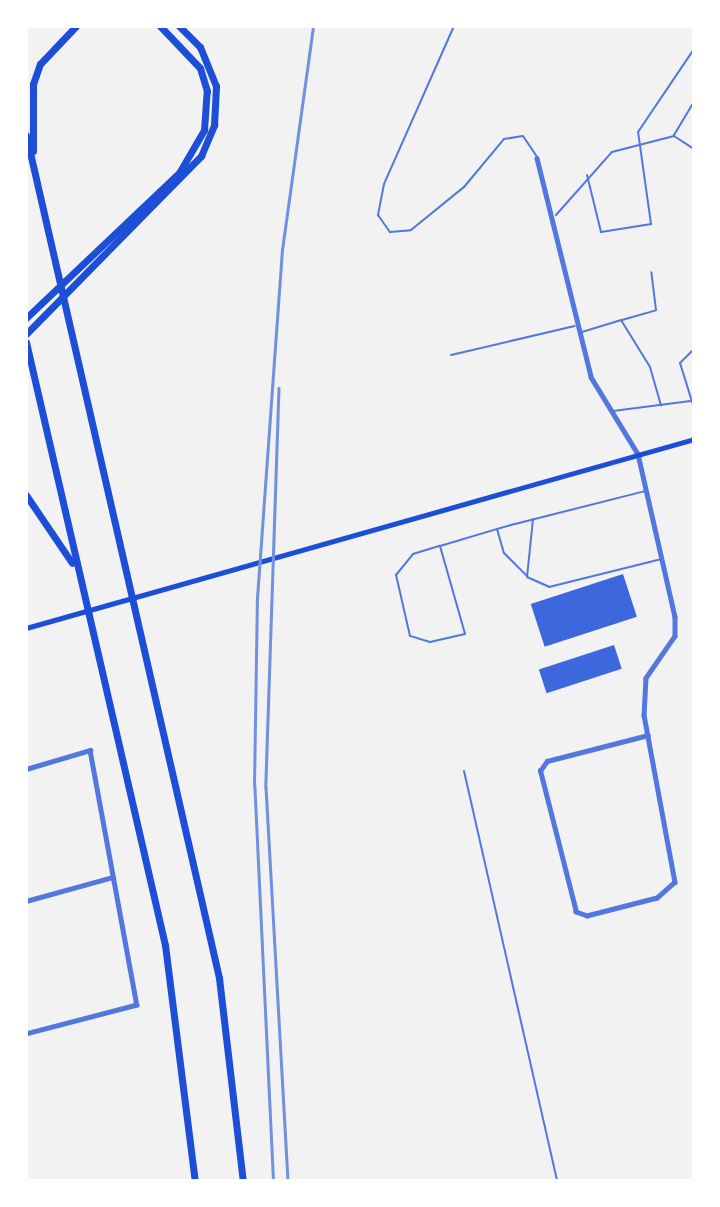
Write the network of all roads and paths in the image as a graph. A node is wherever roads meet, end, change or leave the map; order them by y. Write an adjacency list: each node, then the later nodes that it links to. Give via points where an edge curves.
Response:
1 (76, 26): 12 (highway, via 51,47 37,74)
2 (160, 26): 16 (highway, via 200,68 207,90 204,130 179,173)
3 (179, 26): 20 (highway, via 200,47 216,86 208,140 186,176)
4 (454, 26): 11 (lane, via 384,184 378,215 390,232 411,230 464,187 504,139 523,136)
5 (694, 49): 9 (lane, via 638,132)
6 (694, 102): 8 (lane)
7 (26, 135): 12 (highway)
8 (674, 136): 9 (lane); 10 (lane)
9 (636, 146): 13 (lane, via 612,152); 13 (lane, via 651,224 601,232)
10 (694, 149)
11 (537, 158): 14 (street)
12 (33, 163): 46 (highway, via 219,978)
13 (587, 175): 14 (lane)
14 (556, 215): 18 (street)
15 (651, 272): 17 (lane, via 656,310)
16 (26, 318)
17 (621, 320): 19 (lane); 25 (lane, via 650,367)
18 (580, 325): 19 (street); 23 (lane)
19 (581, 332): 27 (street, via 591,377)
20 (26, 334)
21 (26, 342): 36 (highway)
22 (694, 349): 24 (lane, via 680,363)
23 (451, 355)
24 (690, 401): 25 (lane); 26 (lane)
25 (661, 405): 27 (lane)
26 (694, 408)
27 (612, 411): 29 (street)
28 (694, 439): 29 (main road)
29 (638, 454): 30 (street); 38 (main road)
30 (646, 491): 32 (lane); 35 (street)
31 (26, 495): 36 (highway, via 53,527)
32 (533, 519): 33 (lane); 37 (lane)
33 (497, 529): 34 (lane); 37 (lane, via 504,553)
34 (440, 546): 34 (lane, via 412,554 396,575 410,636 430,642 465,634)
35 (662, 559): 37 (lane, via 549,587); 39 (street, via 675,636 646,678)
36 (76, 571): 45 (highway, via 164,945)
37 (527, 576)
38 (26, 628)
39 (648, 735): 39 (street, via 675,882 657,898 587,916 576,912 540,771 547,761)
40 (26, 769): 42 (street, via 90,750)
41 (464, 771): 47 (lane)
42 (113, 877): 43 (street); 44 (street, via 136,1005)
43 (26, 901)
44 (26, 1034)
45 (195, 1181)
46 (243, 1181)
47 (557, 1181)

